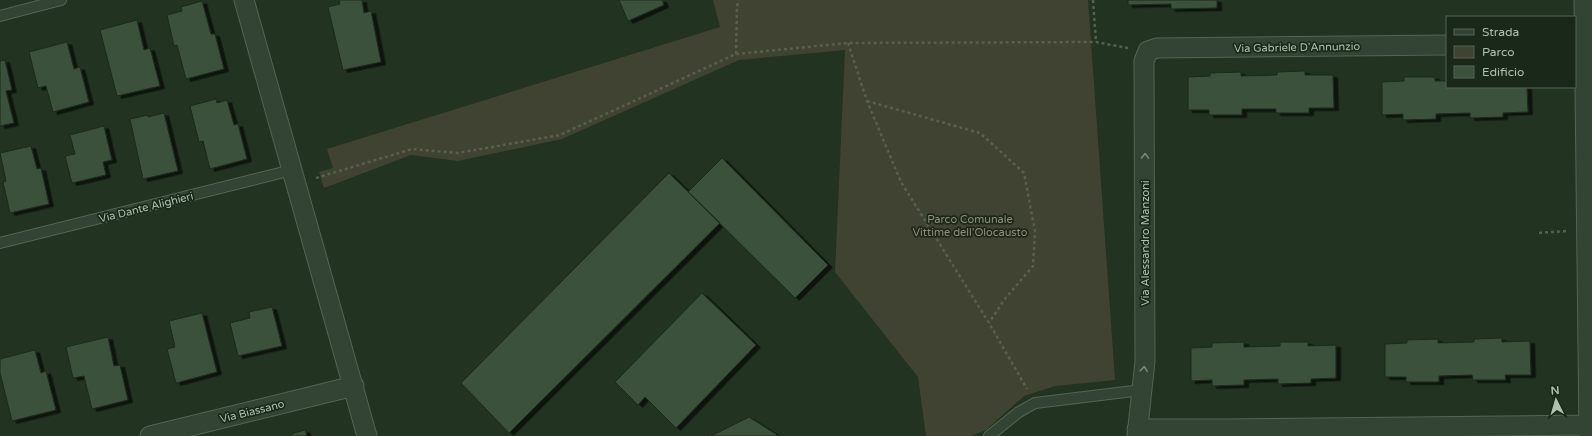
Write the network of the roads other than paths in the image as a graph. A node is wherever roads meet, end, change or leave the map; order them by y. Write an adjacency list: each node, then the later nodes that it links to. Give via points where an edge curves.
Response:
1 (61, 0): 4 (lane)
2 (244, 0): 8 (street)
3 (1584, 0): 6 (street)
4 (0, 16)
5 (1446, 45): 7 (street, Via Gabriele D'Annunzio, via 1157,48)
6 (1584, 49): 12 (street)
7 (1148, 51): 11 (street, Via Alessandro Manzoni, one-way to 7, via 1145,361 1144,61)
8 (294, 177): 9 (lane, Via Dante Alighieri); 10 (street)
9 (0, 243)
10 (354, 386): 14 (street, Via Biassano); 15 (street)
11 (1142, 390): 13 (street, Via Alessandro Manzoni); 16 (lane, via 1035,403 1019,412)
12 (1589, 431): 13 (street, via 1234,429)
13 (1137, 432)
14 (150, 436)
15 (367, 436)
16 (989, 436)

